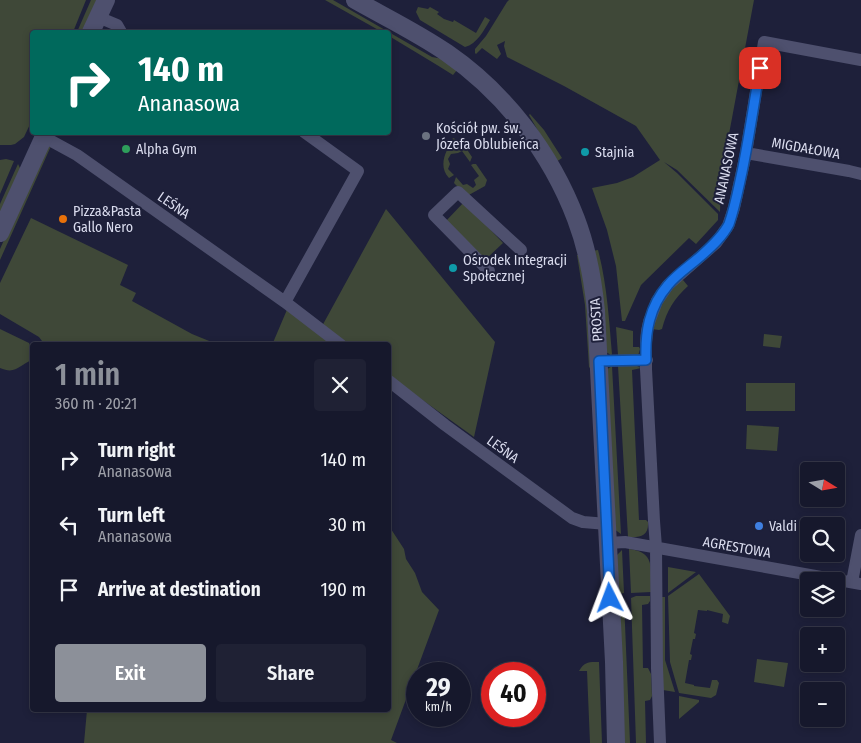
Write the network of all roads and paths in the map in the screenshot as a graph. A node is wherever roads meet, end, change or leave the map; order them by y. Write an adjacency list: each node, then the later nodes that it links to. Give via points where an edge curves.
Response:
1 (106, 0): 3 (street)
2 (355, 0): 16 (street, PROSTA, via 429,42 466,68 501,100 529,133 554,174 585,250 593,287)
3 (94, 25): 4 (street, via 117,26)
4 (120, 30)
5 (861, 60): 8 (street, ANANASOWA, via 764,42)
6 (45, 135): 10 (street); 13 (street, LEŚNA)
7 (308, 135): 13 (street, via 358,171)
8 (746, 152): 9 (street, MIGDAŁOWA); 15 (street, ANANASOWA, via 728,226 716,243 668,285 657,301 647,331)
9 (861, 174)
10 (0, 234)
11 (521, 250): 12 (street, via 458,192 434,215)
12 (489, 272)
13 (285, 302): 14 (street, LEŚNA)
14 (337, 342)
15 (646, 360): 16 (street); 21 (street, ANANASOWA)
16 (599, 361): 18 (street, PROSTA)
17 (391, 383): 18 (street, LEŚNA, via 572,518)
18 (607, 524): 20 (street, PROSTA)
19 (861, 535): 22 (street)
20 (608, 543): 21 (street, AGRESTOWA, via 626,542); 23 (street, PROSTA)
21 (656, 548): 22 (street, AGRESTOWA); 24 (street)
22 (857, 583)
23 (616, 743)
24 (660, 743)

